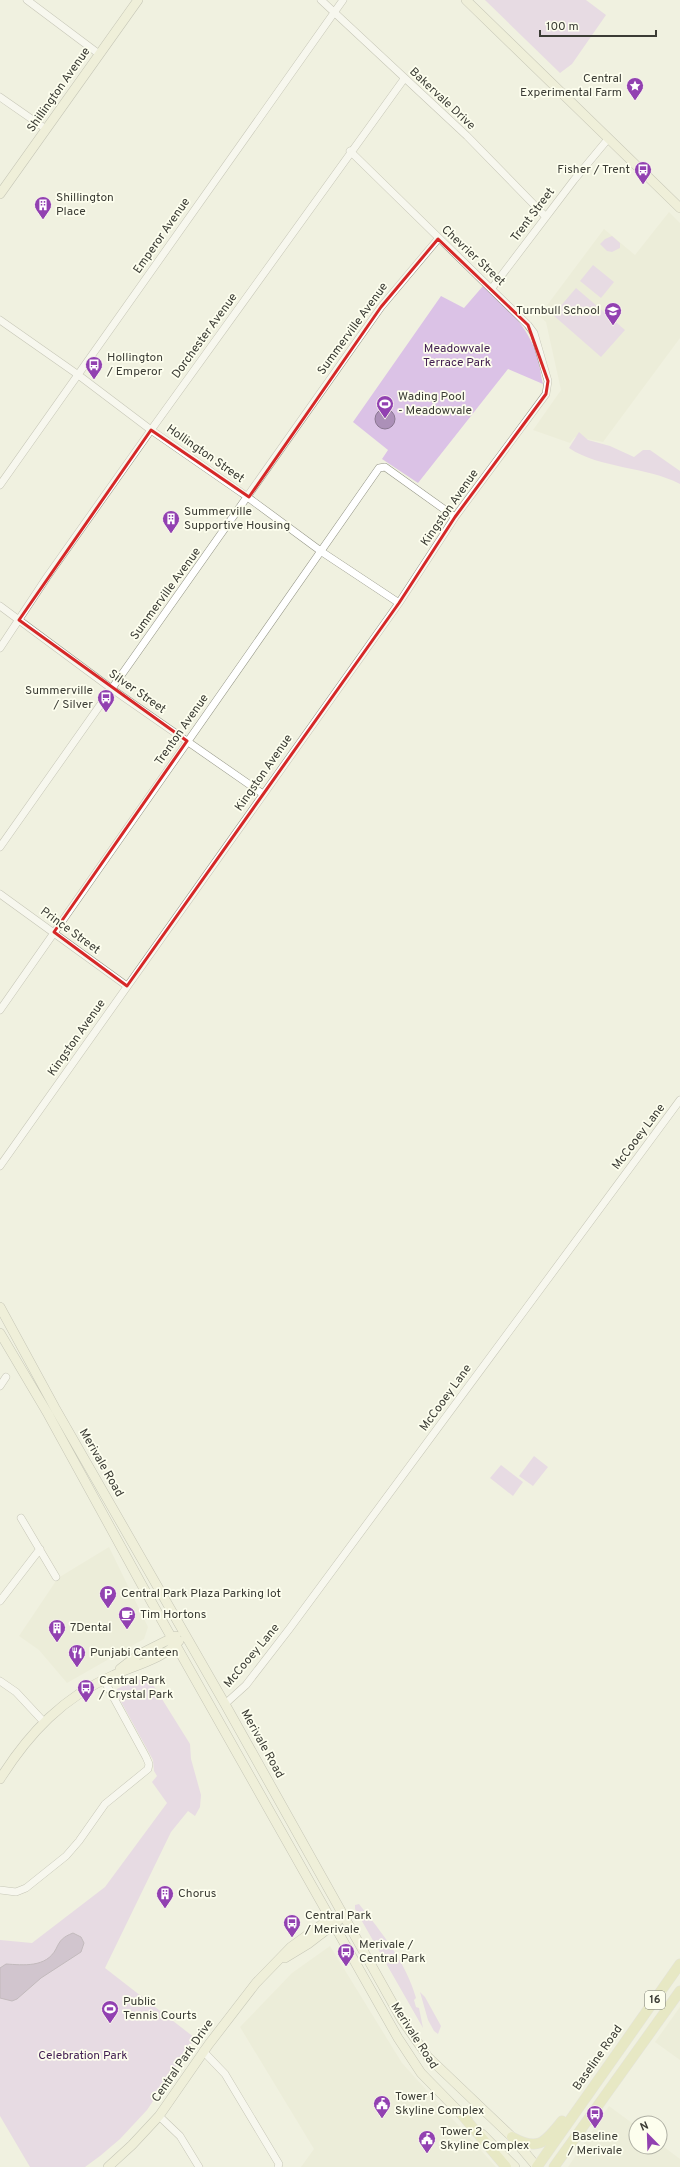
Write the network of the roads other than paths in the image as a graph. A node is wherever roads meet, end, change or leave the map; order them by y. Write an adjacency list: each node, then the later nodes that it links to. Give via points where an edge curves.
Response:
1 (27, 0): 7 (street)
2 (138, 0): 7 (main road, Shillington Avenue)
3 (321, 0): 6 (street, Bakervale Drive)
4 (343, 0): 6 (street, Emperor Avenue)
5 (466, 0): 11 (main road)
6 (334, 12): 8 (street, Bakervale Drive); 19 (street, Emperor Avenue)
7 (99, 54): 10 (main road, Shillington Avenue)
8 (404, 79): 12 (street, Dorchester Avenue); 15 (street, Bakervale Drive, via 467,136)
9 (0, 97): 10 (street)
10 (46, 129): 13 (main road, Shillington Avenue)
11 (608, 139): 14 (main road); 15 (street, Trent Street)
12 (350, 151): 16 (street, Chevrier Street); 21 (street, Dorchester Avenue)
13 (0, 194)
14 (680, 208)
15 (546, 217): 17 (street, Trent Street)
16 (438, 238): 17 (street, Chevrier Street); 23 (street, Summerville Avenue, via 381,307)
17 (492, 288): 20 (street, Chevrier Street, via 534,333 548,381)
18 (0, 320): 19 (street, Hollington Street)
19 (77, 374): 21 (street, Hollington Street); 22 (street, Emperor Avenue)
20 (546, 394): 24 (street, Kingston Avenue)
21 (151, 430): 23 (street, Hollington Street); 28 (street, Dorchester Avenue)
22 (0, 485)
23 (248, 498): 25 (street, Hollington Street); 30 (street, Summerville Avenue)
24 (455, 517): 25 (street, Trenton Avenue, via 385,467 379,468); 26 (street, Kingston Avenue)
25 (322, 552): 26 (street, Hollington Street); 31 (street, Trenton Avenue)
26 (399, 603): 32 (street, Kingston Avenue)
27 (0, 606): 28 (street, Silver Street)
28 (20, 620): 29 (street, Dorchester Avenue); 30 (street, Silver Street)
29 (0, 648)
30 (112, 689): 31 (street, Silver Street); 33 (street, Summerville Avenue)
31 (187, 741): 32 (street, Silver Street); 35 (street, Trenton Avenue)
32 (263, 794): 36 (street, Kingston Avenue)
33 (0, 847)
34 (0, 894): 35 (street, Prince Street)
35 (54, 932): 36 (street, Prince Street); 37 (street, Trenton Avenue)
36 (128, 986): 39 (street, Kingston Avenue)
37 (0, 1010)
38 (680, 1100): 54 (street, McCooey Lane, via 290,1628 246,1685)
39 (0, 1166)
40 (0, 1307): 48 (main road, Merivale Road)
41 (0, 1333): 49 (main road, Merivale Road, via 56,1427)
42 (6, 1377): 43 (street)
43 (0, 1386)
44 (21, 1518): 45 (street)
45 (40, 1549): 46 (street); 47 (street)
46 (56, 1577)
47 (0, 1602)
48 (185, 1634): 49 (main road); 50 (main road); 54 (main road, Merivale Road)
49 (171, 1636): 50 (main road, Merivale Road); 51 (main road, via 138,1655)
50 (176, 1645): 51 (main road, via 143,1663); 59 (main road, Merivale Road)
51 (113, 1675): 52 (main road)
52 (104, 1680): 55 (main road, via 77,1694); 57 (street, via 146,1756 148,1769 105,1804 66,1856 26,1888 16,1892)
53 (0, 1681): 55 (street, via 16,1692)
54 (225, 1704): 58 (main road, Merivale Road)
55 (43, 1722): 56 (main road, via 16,1754)
56 (0, 1779)
57 (0, 1890)
58 (343, 1914): 59 (main road, Central Park Drive); 68 (main road, Merivale Road, via 399,2014 422,2049 442,2072)
59 (333, 1921): 64 (main road, Central Park Drive, via 302,1937 273,1965 248,1992); 67 (main road, Merivale Road, via 410,2058 431,2084)
60 (680, 1964): 62 (main road, Baseline Road / 16)
61 (680, 1991): 63 (main road, 16)
62 (631, 2035): 63 (main road); 65 (main road, Baseline Road / 16)
63 (643, 2044): 76 (main road, 16)
64 (203, 2051): 66 (main road, Central Park Drive); 72 (street, via 225,2074 279,2164)
65 (586, 2099): 68 (main road, via 540,2144 526,2144); 75 (main road, Baseline Road / 16)
66 (159, 2116): 69 (main road, Central Park Drive); 71 (street, via 180,2136)
67 (463, 2116): 73 (main road); 74 (main road, Merivale Road)
68 (512, 2137): 75 (main road, Merivale Road)
69 (117, 2164): 70 (main road, Central Park Drive)
70 (108, 2167)
71 (199, 2167)
72 (278, 2167)
73 (506, 2167)
74 (515, 2167)
75 (537, 2167)
76 (554, 2167)

